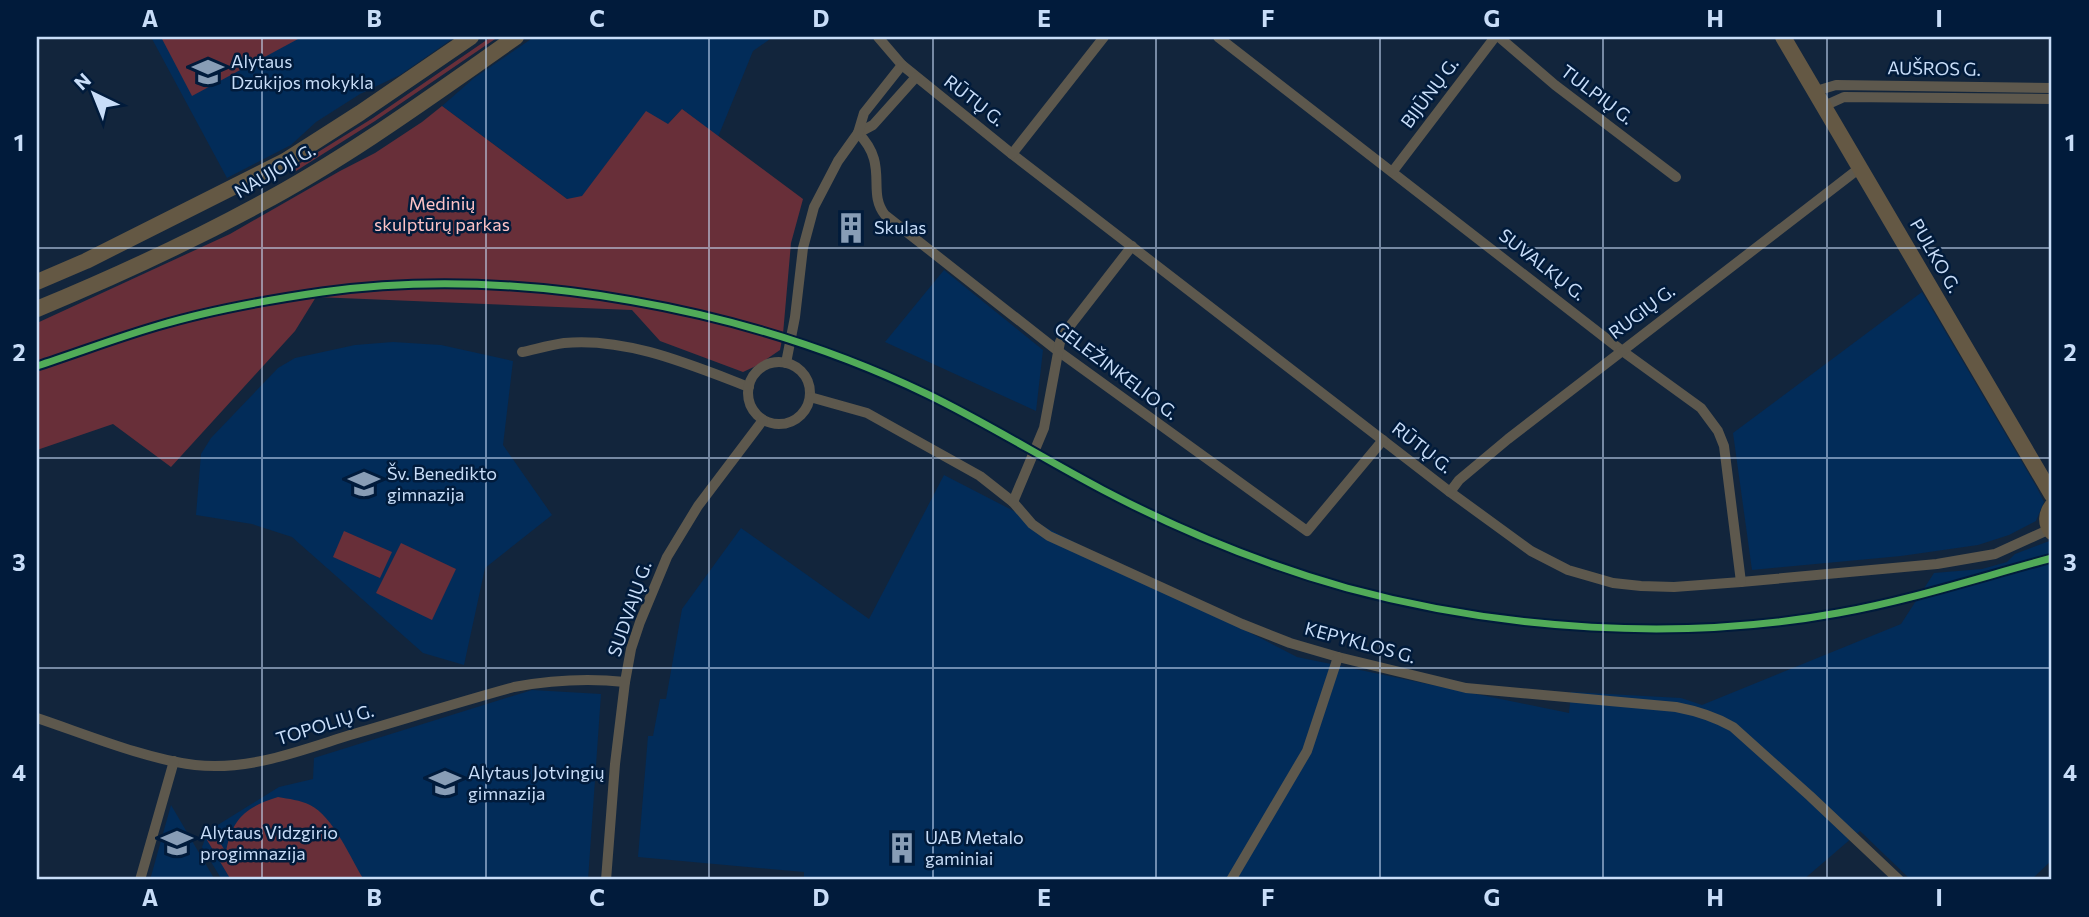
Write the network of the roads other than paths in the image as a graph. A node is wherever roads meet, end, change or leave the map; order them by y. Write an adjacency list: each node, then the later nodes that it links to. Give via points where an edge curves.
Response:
1 (471, 37): 19 (main road, NAUJOJI G., via 327,135)
2 (516, 37): 20 (main road, NAUJOJI G.)
3 (878, 37): 8 (street, RŪTŲ G.)
4 (1104, 37): 15 (street)
5 (1219, 37): 17 (street, SUVALKŲ G.)
6 (1497, 37): 17 (street, BIJŪNŲ G.); 18 (street, TULPIŲ G.)
7 (1783, 37): 11 (main road, PULKO G.)
8 (902, 65): 9 (street, RŪTŲ G.); 14 (street, via 864,113)
9 (916, 76): 14 (street, via 873,125); 15 (street, RŪTŲ G.)
10 (2052, 88): 11 (street, AUŠROS G., via 1836,85)
11 (1816, 91): 13 (main road, PULKO G.)
12 (2052, 99): 13 (street, AUŠROS G., via 1844,97)
13 (1824, 106): 16 (main road, PULKO G.)
14 (858, 133): 25 (street, GELEŽINKELIO G., via 874,153 878,202 886,215); 27 (street, via 831,173 807,229)
15 (1012, 154): 21 (street, RŪTŲ G.)
16 (1861, 167): 24 (street, RUGIŲ G.); 33 (main road, PULKO G.)
17 (1393, 171): 24 (street, SUVALKŲ G.)
18 (1676, 177)
19 (247, 181): 20 (main road); 22 (main road, NAUJOJI G.)
20 (259, 205): 23 (main road, NAUJOJI G.)
21 (1132, 246): 25 (street, via 1066,331); 31 (street, RŪTŲ G.)
22 (37, 282)
23 (37, 309)
24 (1621, 350): 32 (street, RUGIŲ G., via 1507,439); 37 (street, SUVALKŲ G., via 1701,408 1718,431 1728,466)
25 (1058, 351): 31 (street, GELEŽINKELIO G., via 1307,531); 34 (street, via 1044,428)
26 (522, 352): 28 (street, via 591,343 653,352)
27 (786, 363): 28 (street, via 762,367); 29 (street, via 802,372)
28 (749, 387): 30 (street, via 749,402)
29 (810, 397): 30 (street, via 803,413 788,423); 34 (street, KEPYKLOS G., via 867,413 980,476)
30 (763, 420): 39 (street, SUDVAJŲ G., via 698,506 667,557 640,622)
31 (1383, 440): 32 (street, RŪTŲ G.)
32 (1450, 492): 37 (street, RŪTŲ G., via 1531,551 1589,578 1674,587)
33 (2052, 495)
34 (1013, 502): 38 (street, KEPYKLOS G., via 1049,536 1242,624)
35 (2052, 506): 36 (main road, via 2047,517)
36 (2051, 530): 37 (street, RŪTŲ G., via 1995,554 1937,564)
37 (1741, 582)
38 (1338, 657): 44 (street, via 1307,751); 45 (street, KEPYKLOS G., via 1466,688 1703,712 1733,727)
39 (625, 682): 41 (street, TOPOLIŲ G., via 583,679 514,687 258,763 222,766); 43 (street, SUDVAJŲ G.)
40 (37, 718): 41 (street, TOPOLIŲ G.)
41 (174, 761): 42 (street)
42 (140, 880)
43 (606, 880)
44 (1231, 880)
45 (1899, 880)

